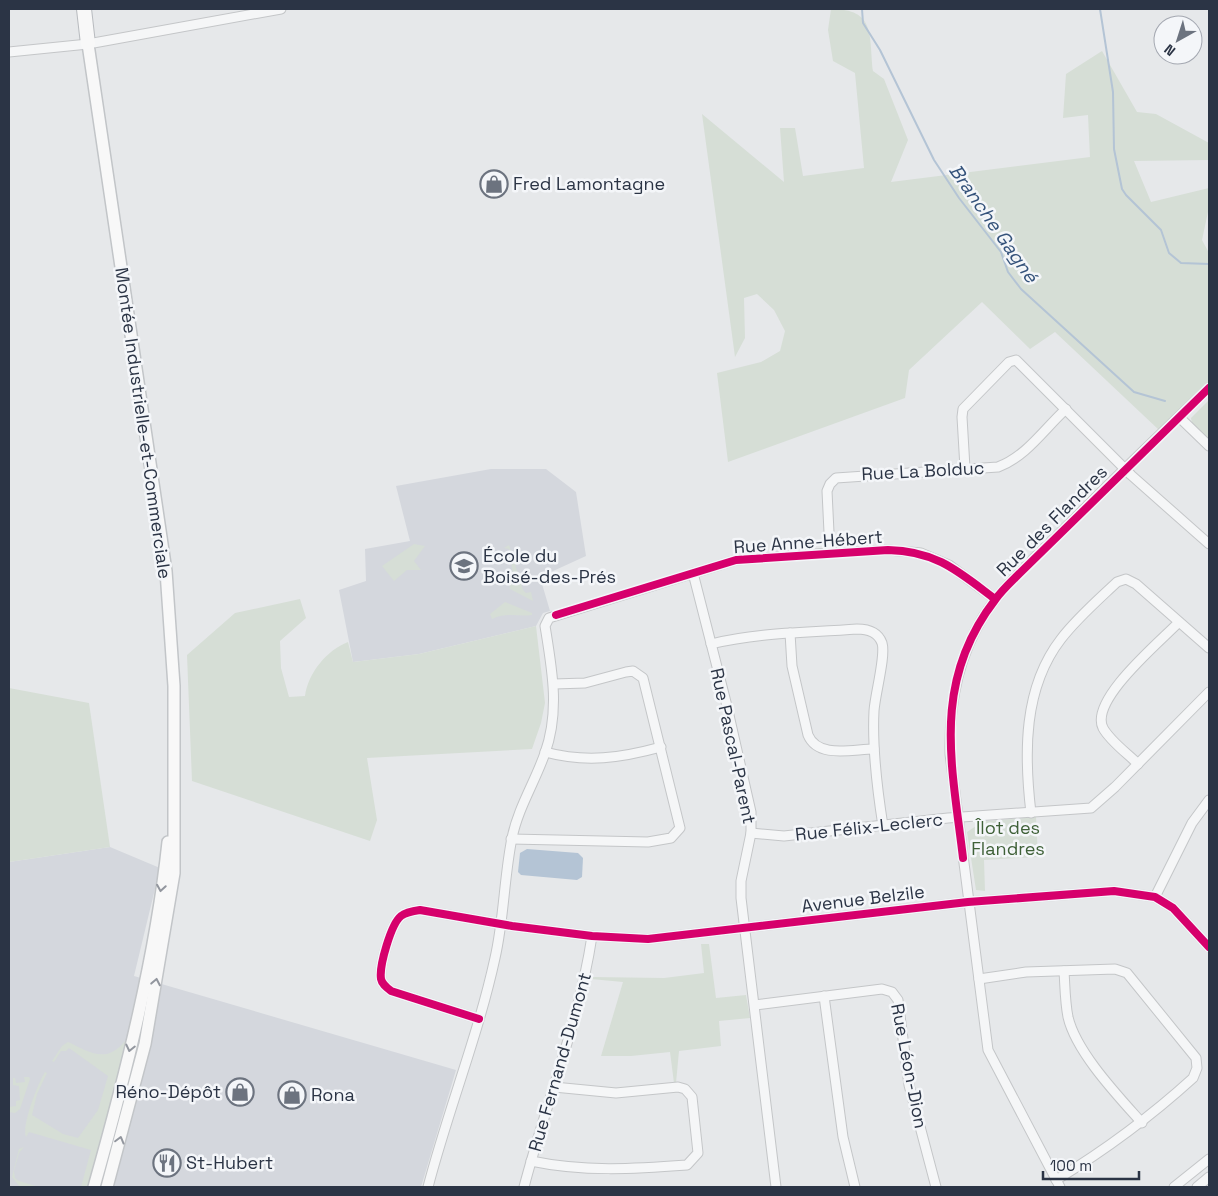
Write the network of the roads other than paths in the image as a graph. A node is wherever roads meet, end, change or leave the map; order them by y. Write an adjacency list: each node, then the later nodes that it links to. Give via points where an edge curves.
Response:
1 (84, 9): 4 (highway)
2 (92, 9): 4 (highway)
3 (281, 9): 4 (street)
4 (88, 44): 5 (street); 27 (main road, Montée Industrielle-et-Commerciale, via 166,571 174,686)
5 (9, 52)
6 (1209, 388): 8 (street, Rue des Flandres)
7 (1066, 409): 10 (street, Rue La Bolduc, via 1010,462 989,468); 10 (street, via 1020,362 1011,360 963,409); 11 (street)
8 (1179, 417): 9 (street); 11 (street, Rue des Flandres)
9 (1209, 446)
10 (965, 468): 13 (street, Rue La Bolduc, via 843,476 832,480 828,492)
11 (1125, 469): 12 (street); 15 (street, Rue des Flandres)
12 (1209, 544)
13 (830, 553): 14 (street, Rue Anne-Hébert, via 736,560); 15 (street, Rue Anne-Hébert, via 898,550 921,553 949,565)
14 (693, 573): 18 (street, Rue Pascal-Parent); 20 (street, Rue Anne-Hébert, via 548,618 545,626)
15 (995, 599): 29 (street, Rue des Flandres, via 968,645 951,705 950,754)
16 (1179, 622): 19 (street); 25 (street, via 1117,685 1101,714 1103,728); 28 (street, via 1136,584 1121,579 1060,640 1042,672 1033,697 1028,742)
17 (790, 633): 18 (street, via 740,636); 23 (street, via 792,666 813,744 824,751); 23 (street, via 863,629 880,639 883,650 876,696)
18 (711, 644): 31 (street, Rue Pascal-Parent, via 736,745 750,812)
19 (1209, 648)
20 (554, 684): 22 (street, via 585,683 626,672 638,674 646,687); 24 (street, via 553,716)
21 (1209, 692): 25 (street, Rue Félix-Leclerc)
22 (661, 747): 24 (street, via 606,759 574,759); 32 (street, via 680,822 676,835 648,842)
23 (874, 749): 30 (street)
24 (545, 752): 32 (street)
25 (1138, 764): 28 (street, Rue Félix-Leclerc, via 1091,808)
26 (1209, 800): 33 (street, via 1192,823)
27 (173, 805): 50 (main road, Montée Industrielle-et-Commerciale, one-way to 50, via 142,993); 51 (main road, Montée Industrielle-et-Commerciale, one-way to 27, via 145,1044 164,941 174,873)
28 (1032, 813): 29 (street, Rue Félix-Leclerc)
29 (958, 818): 30 (street, Rue Félix-Leclerc); 34 (street, Rue des Flandres)
30 (883, 826): 31 (street, Rue Félix-Leclerc, via 782,836)
31 (751, 833): 36 (street, Rue Pascal-Parent, via 741,890)
32 (511, 839): 35 (street)
33 (1155, 897): 34 (street, Avenue Belzile, via 1114,890); 38 (street, Avenue Belzile, via 1173,908)
34 (968, 902): 36 (street, Avenue Belzile); 40 (street, Rue des Flandres)
35 (500, 924): 37 (street, Avenue Belzile); 43 (street, via 496,955); 43 (street, Avenue Belzile, via 410,911 394,924 381,970 384,986 390,991)
36 (743, 929): 37 (street, Avenue Belzile, via 648,939); 42 (street, Rue Pascal-Parent)
37 (592, 936): 44 (street, Rue Fernand-Dumont, via 586,978)
38 (1209, 948)
39 (1064, 971): 40 (street, via 1026,972); 45 (street, via 1068,1017 1073,1030 1091,1063); 45 (street, via 1110,968 1127,974 1194,1054 1197,1063 1195,1074)
40 (979, 979): 49 (street, Rue des Flandres, via 988,1050)
41 (824, 996): 42 (street, Rue Léon-Dion); 55 (street); 56 (street, Rue Léon-Dion, via 882,989 892,992 897,998 909,1085)
42 (756, 1005): 54 (street, Rue Pascal-Parent)
43 (479, 1018): 52 (street)
44 (554, 1087): 47 (street, Rue Fernand-Dumont); 47 (street, via 616,1092 685,1090 692,1097 698,1154 687,1165 629,1170 566,1168)
45 (1142, 1123): 49 (street)
46 (1209, 1159): 57 (street)
47 (531, 1161): 53 (street, Rue Fernand-Dumont)
48 (1209, 1177): 58 (street)
49 (1058, 1184)
50 (94, 1187)
51 (107, 1187)
52 (428, 1187)
53 (524, 1187)
54 (776, 1187)
55 (854, 1187)
56 (936, 1187)
57 (1174, 1187)
58 (1197, 1187)

